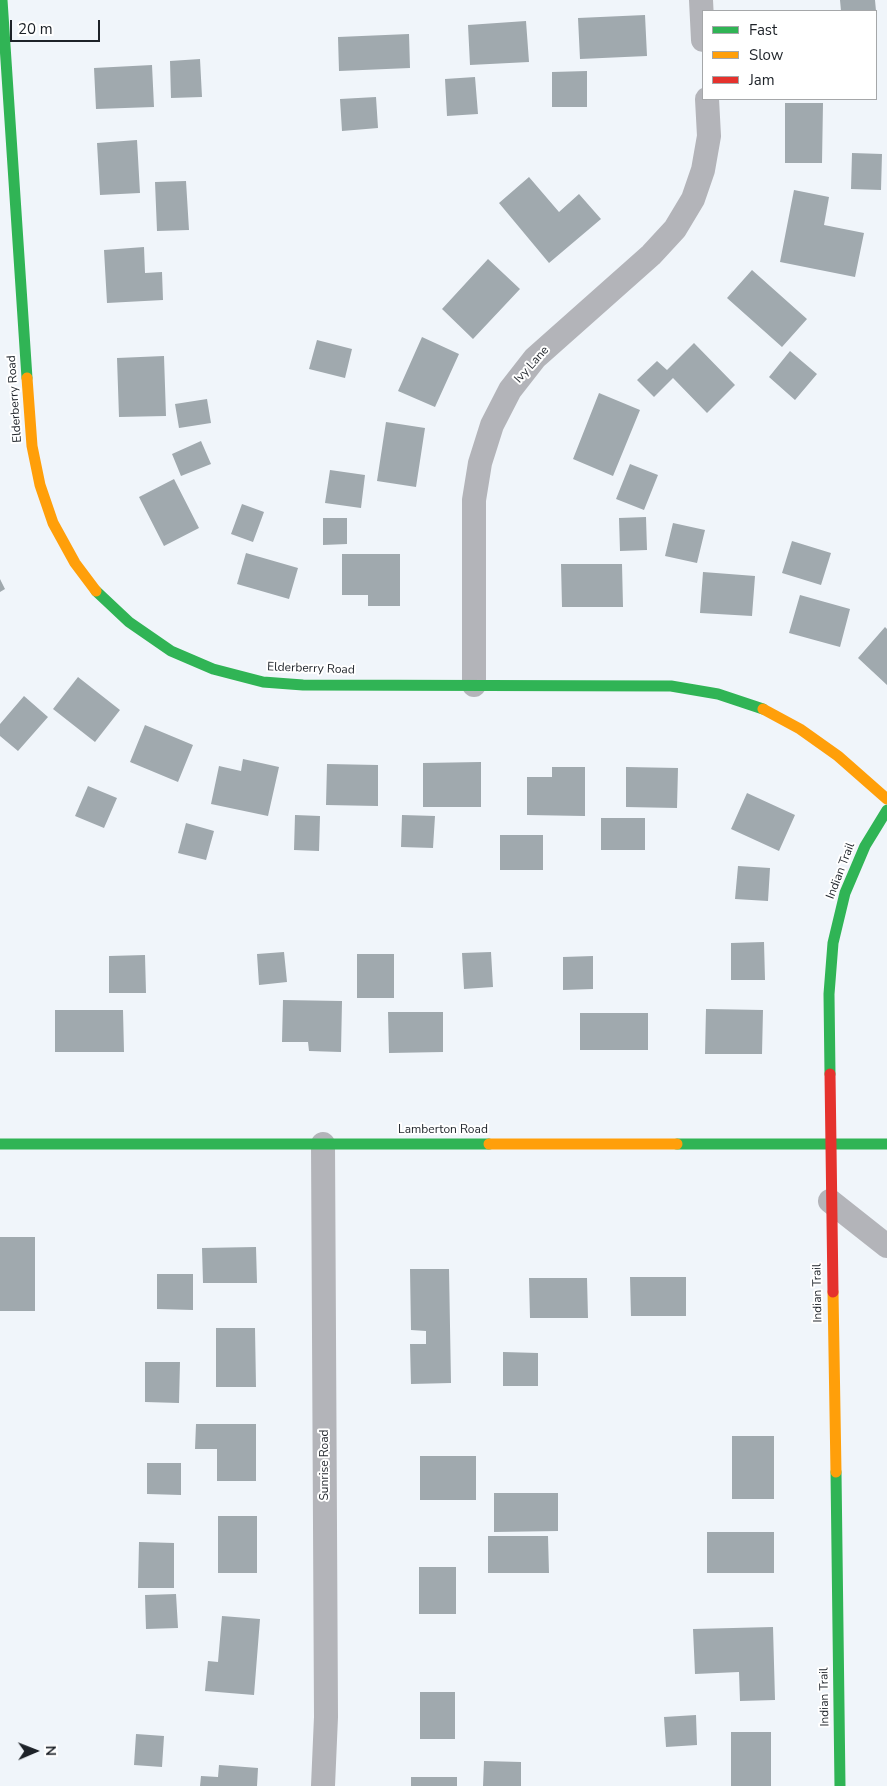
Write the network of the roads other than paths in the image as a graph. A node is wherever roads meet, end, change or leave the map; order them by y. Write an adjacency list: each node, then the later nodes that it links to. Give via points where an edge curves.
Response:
1 (2, 0): 5 (street, Elderberry Road)
2 (701, 0): 3 (street)
3 (702, 20)
4 (707, 100): 6 (street, Ivy Lane, via 709,136 704,170 693,199 675,229 652,255 535,358 510,390 492,425 480,463 474,500)
5 (9, 233): 6 (street, Elderberry Road, via 32,446 40,486 53,523 75,563 114,608 171,651 213,669 263,682)
6 (474, 685): 7 (street, Elderberry Road, via 672,686 718,694 759,707 800,729 838,756)
7 (887, 799)
8 (887, 810): 11 (street, Indian Trail, via 865,846 845,894 833,943 829,994)
9 (0, 1144): 10 (street, Lamberton Road)
10 (323, 1144): 11 (street, Lamberton Road); 15 (street, Sunrise Road, via 326,1717)
11 (830, 1144): 12 (street, Lamberton Road); 13 (street, Indian Trail)
12 (887, 1144)
13 (830, 1201): 14 (street); 16 (street, Indian Trail)
14 (887, 1246)
15 (323, 1786)
16 (840, 1786)

